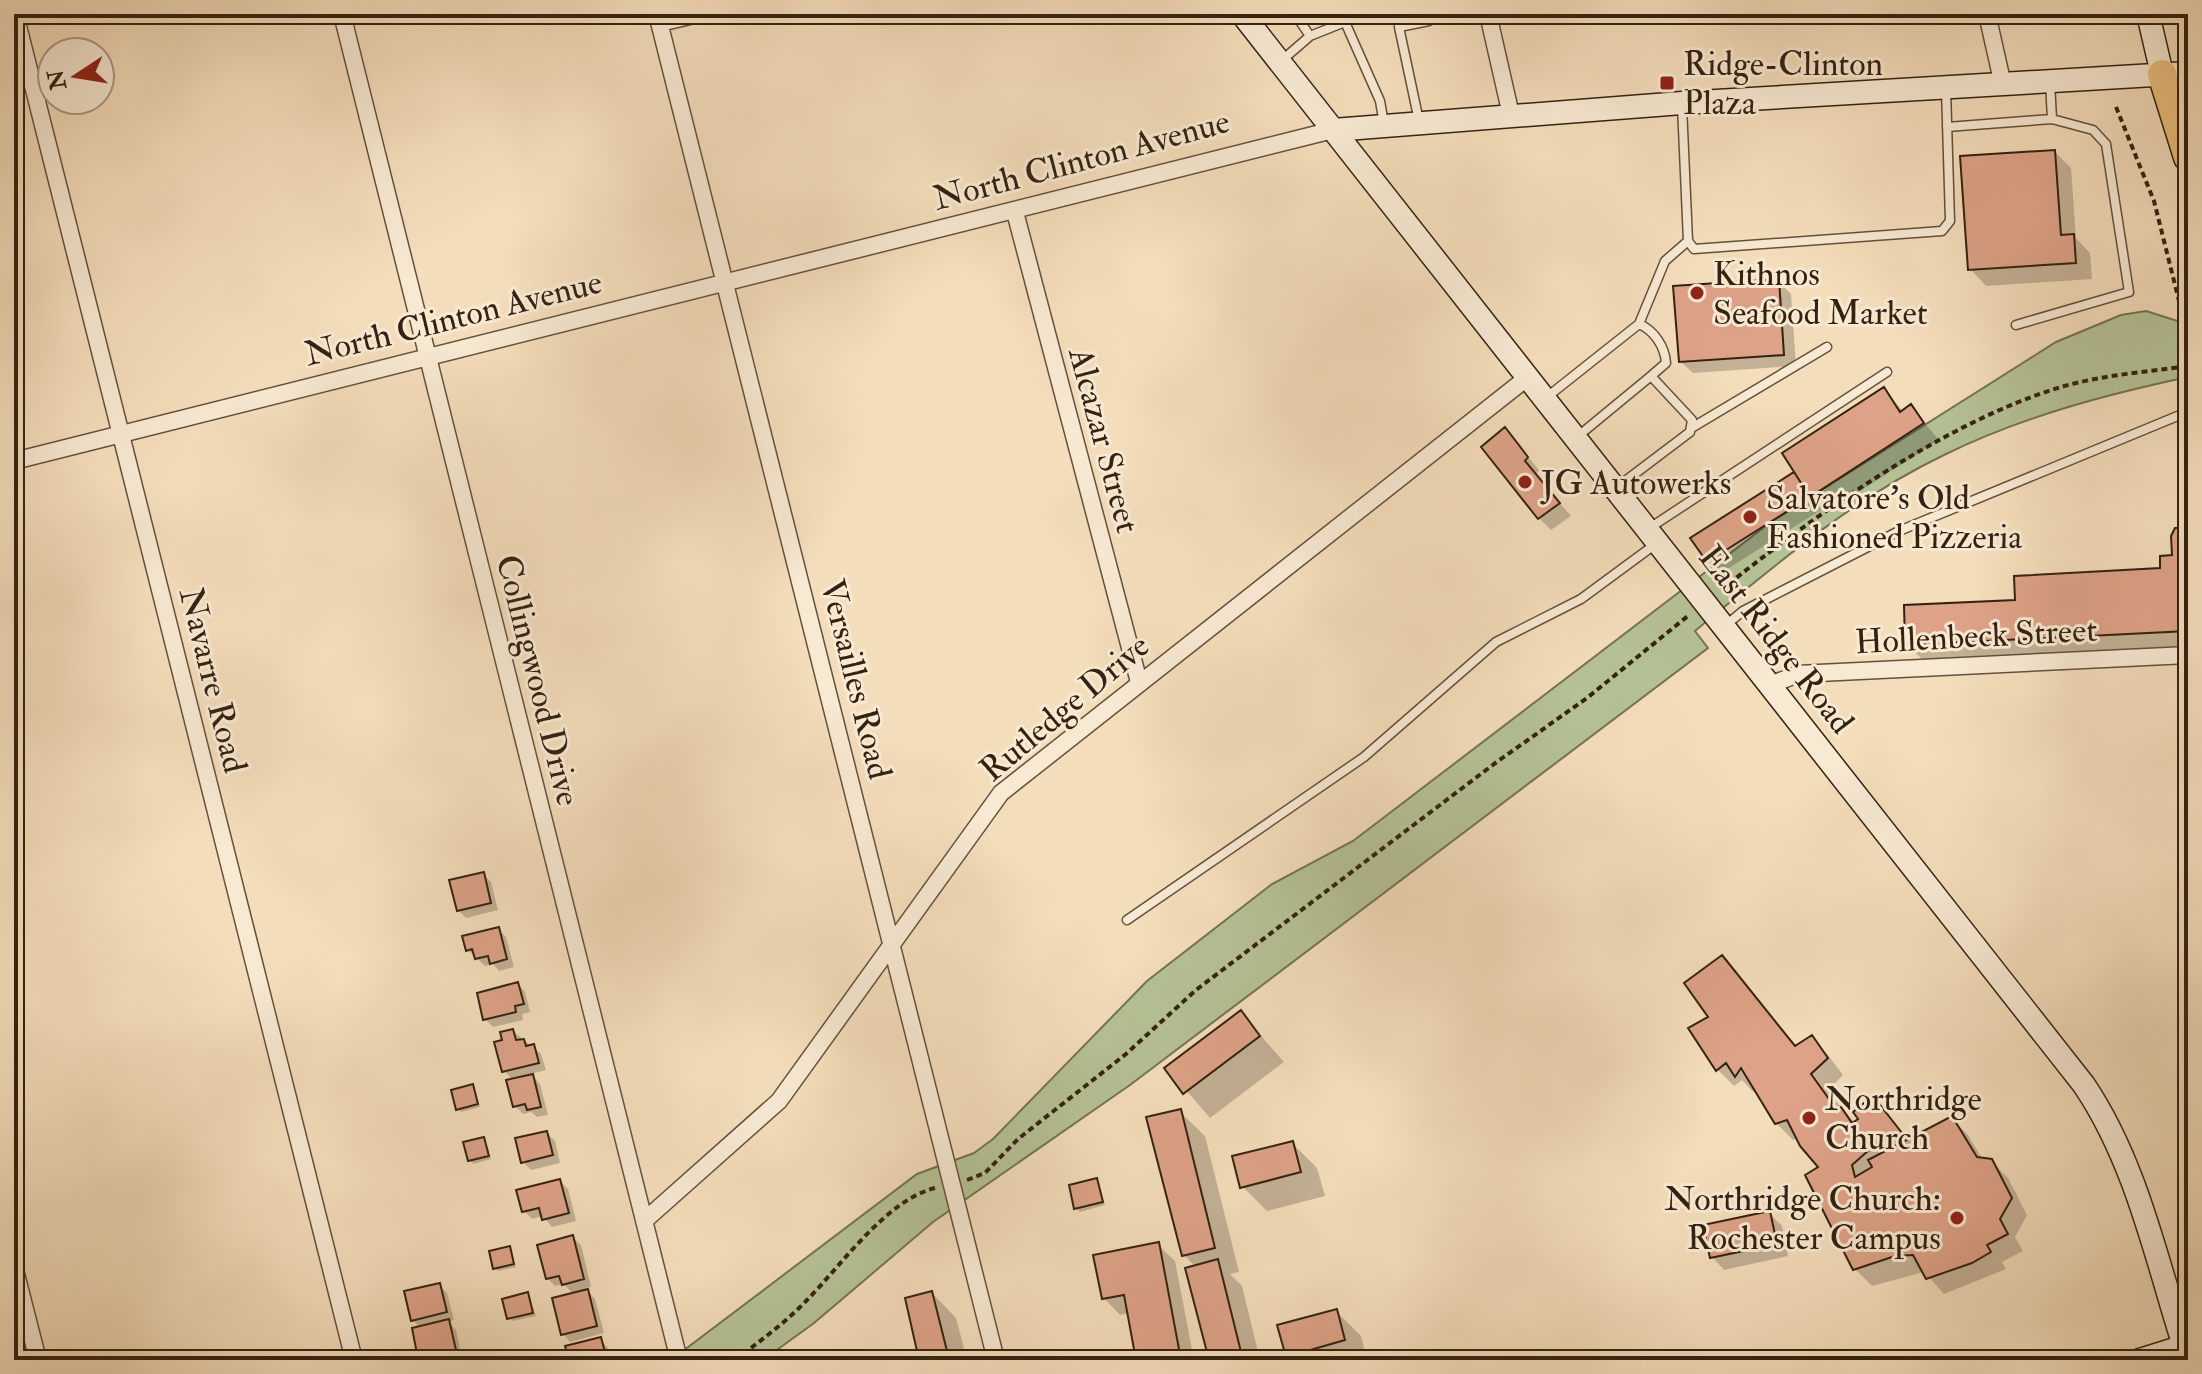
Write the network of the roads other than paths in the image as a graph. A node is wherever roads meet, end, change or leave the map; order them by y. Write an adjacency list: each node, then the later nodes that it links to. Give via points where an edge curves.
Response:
1 (15, 14): 37 (street, Navarre Road)
2 (342, 14): 31 (street, Collingwood Drive)
3 (698, 14): 9 (street)
4 (1242, 14): 12 (main road, East Ridge Road)
5 (1295, 14): 11 (lane)
6 (1488, 14): 18 (street)
7 (1987, 14): 15 (street)
8 (2148, 14): 13 (main road)
9 (658, 19): 27 (street, Versailles Road)
10 (1429, 21): 20 (lane, via 1399,27)
11 (1310, 36): 12 (lane); 21 (lane, via 1345,22 1380,101)
12 (1280, 62): 23 (main road, East Ridge Road)
13 (2178, 73): 14 (main road, North Clinton Avenue); 24 (highway)
14 (2050, 82): 15 (main road, North Clinton Avenue); 19 (lane)
15 (2003, 85): 16 (main road, North Clinton Avenue)
16 (1946, 88): 17 (main road, North Clinton Avenue); 22 (lane)
17 (1682, 103): 18 (main road, North Clinton Avenue); 26 (lane)
18 (1511, 115): 20 (main road, North Clinton Avenue)
19 (2052, 119): 22 (lane); 29 (lane, via 2093,130 2106,144 2129,292)
20 (1419, 121): 21 (main road, North Clinton Avenue)
21 (1385, 125): 23 (main road, North Clinton Avenue)
22 (1947, 127): 26 (lane, via 1950,221 1942,231 1694,249)
23 (1333, 130): 25 (street, North Clinton Avenue); 34 (main road, East Ridge Road)
24 (2188, 157)
25 (1015, 212): 27 (street, North Clinton Avenue); 45 (street, Alcazar Street)
26 (1688, 241): 28 (lane, via 1665,261)
27 (726, 284): 31 (street, North Clinton Avenue); 48 (street, Versailles Road)
28 (1639, 324): 33 (lane, via 1648,327 1665,351 1666,363); 35 (lane)
29 (2016, 325)
30 (1827, 347): 36 (lane)
31 (428, 359): 37 (street, North Clinton Avenue); 49 (street, Collingwood Drive)
32 (1887, 372): 42 (lane)
33 (1651, 376): 36 (lane); 39 (lane)
34 (1528, 377): 35 (main road, East Ridge Road); 45 (street, Rutledge Drive)
35 (1545, 399): 39 (main road, East Ridge Road)
36 (1693, 427): 41 (lane)
37 (121, 433): 40 (street, North Clinton Avenue); 53 (street, Navarre Road)
38 (2188, 435): 43 (lane, via 2180,415 1899,531 1757,604)
39 (1576, 438): 41 (main road, East Ridge Road)
40 (14, 461)
41 (1615, 488): 42 (main road, East Ridge Road)
42 (1652, 536): 43 (main road, East Ridge Road); 47 (lane, via 1581,599 1496,642 1364,757)
43 (1724, 627): 46 (main road, East Ridge Road)
44 (2188, 655): 46 (street, Hollenbeck Street, via 1798,674)
45 (1139, 682): 48 (street, Rutledge Drive, via 1001,793)
46 (1770, 685): 51 (main road, East Ridge Road, via 2096,1104 2129,1172)
47 (1127, 920)
48 (893, 942): 49 (street, Rutledge Drive, via 779,1101); 55 (street, Versailles Road)
49 (644, 1221): 54 (street, Collingwood Drive)
50 (14, 1266): 52 (street)
51 (2186, 1346): 56 (main road)
52 (38, 1360)
53 (354, 1360)
54 (679, 1360)
55 (996, 1360)
56 (2140, 1360)

